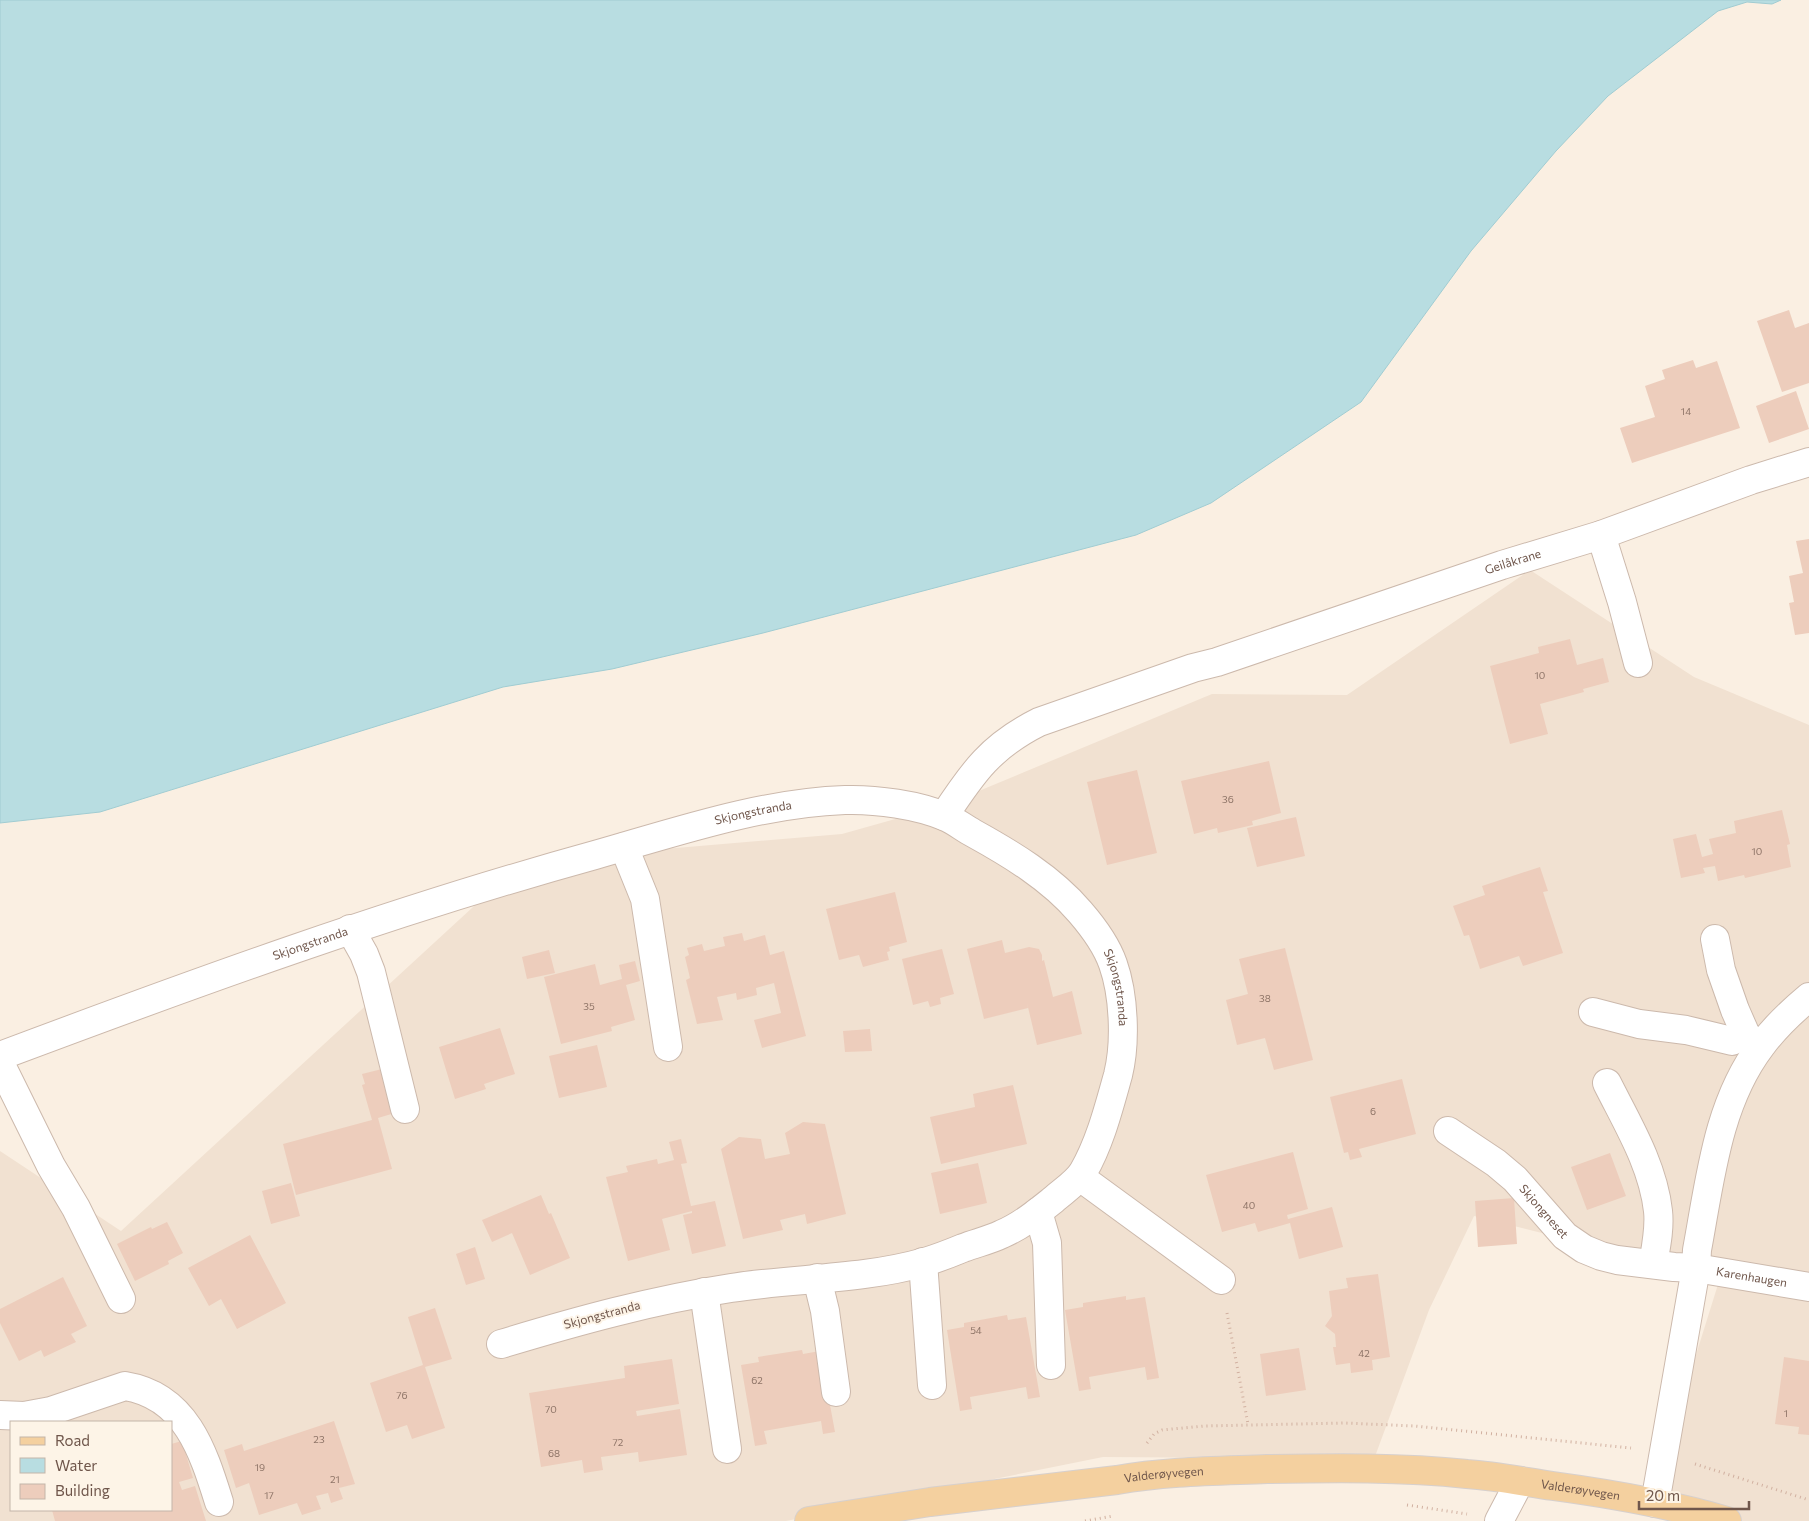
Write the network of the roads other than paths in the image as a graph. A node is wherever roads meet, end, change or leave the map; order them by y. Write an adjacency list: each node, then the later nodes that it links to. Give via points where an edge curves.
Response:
1 (1809, 462): 2 (street, Geilåkrane)
2 (1601, 535): 3 (street); 4 (street, Geilåkrane, via 1502,565 1040,722 999,746 976,769)
3 (1638, 663)
4 (944, 816): 5 (street, Skjongstranda, via 895,803 848,800 816,803 758,812); 17 (street, Skjongstranda, via 1009,853 1066,895 1103,943 1114,966 1123,1030 1121,1065 1095,1146)
5 (624, 847): 6 (street, Skjongstranda, via 504,880); 11 (street, via 645,899)
6 (350, 929): 12 (street, Skjongstranda); 15 (street, via 371,972)
7 (1715, 940): 10 (street, via 1735,1010)
8 (1809, 997): 10 (street)
9 (1593, 1012): 10 (street, via 1732,1041)
10 (1753, 1041): 21 (street, via 1722,1125)
11 (668, 1047)
12 (0, 1056)
13 (0, 1063): 26 (street)
14 (1607, 1083): 20 (street, via 1653,1183 1659,1212)
15 (405, 1109)
16 (1448, 1131): 20 (street, Skjongneset, via 1496,1162 1565,1236 1584,1249 1618,1260)
17 (1080, 1177): 18 (street, Skjongstranda); 23 (street)
18 (1038, 1212): 19 (street, Skjongstranda, via 1006,1233); 28 (street, via 1047,1243)
19 (923, 1262): 22 (street, Skjongstranda); 29 (street)
20 (1654, 1264): 21 (street, Skjongneset)
21 (1696, 1268): 24 (street, Karenhaugen); 35 (street)
22 (817, 1278): 25 (street, Skjongstranda); 30 (street)
23 (1221, 1280)
24 (1809, 1287)
25 (704, 1292): 27 (street, Skjongstranda, via 590,1318); 32 (street)
26 (121, 1299)
27 (501, 1344)
28 (1051, 1365)
29 (932, 1385)
30 (836, 1392)
31 (0, 1416): 34 (street, via 51,1412 126,1386 136,1388 175,1410 189,1427 208,1466)
32 (726, 1449)
33 (1520, 1481): 35 (main road, Valderøyvegen); 36 (street); 37 (main road, Valderøyvegen, via 1409,1470 1330,1468 1182,1472 930,1502)
34 (218, 1502)
35 (1655, 1503): 38 (main road, Valderøyvegen)
36 (1500, 1520)
37 (809, 1521)
38 (1727, 1521)

